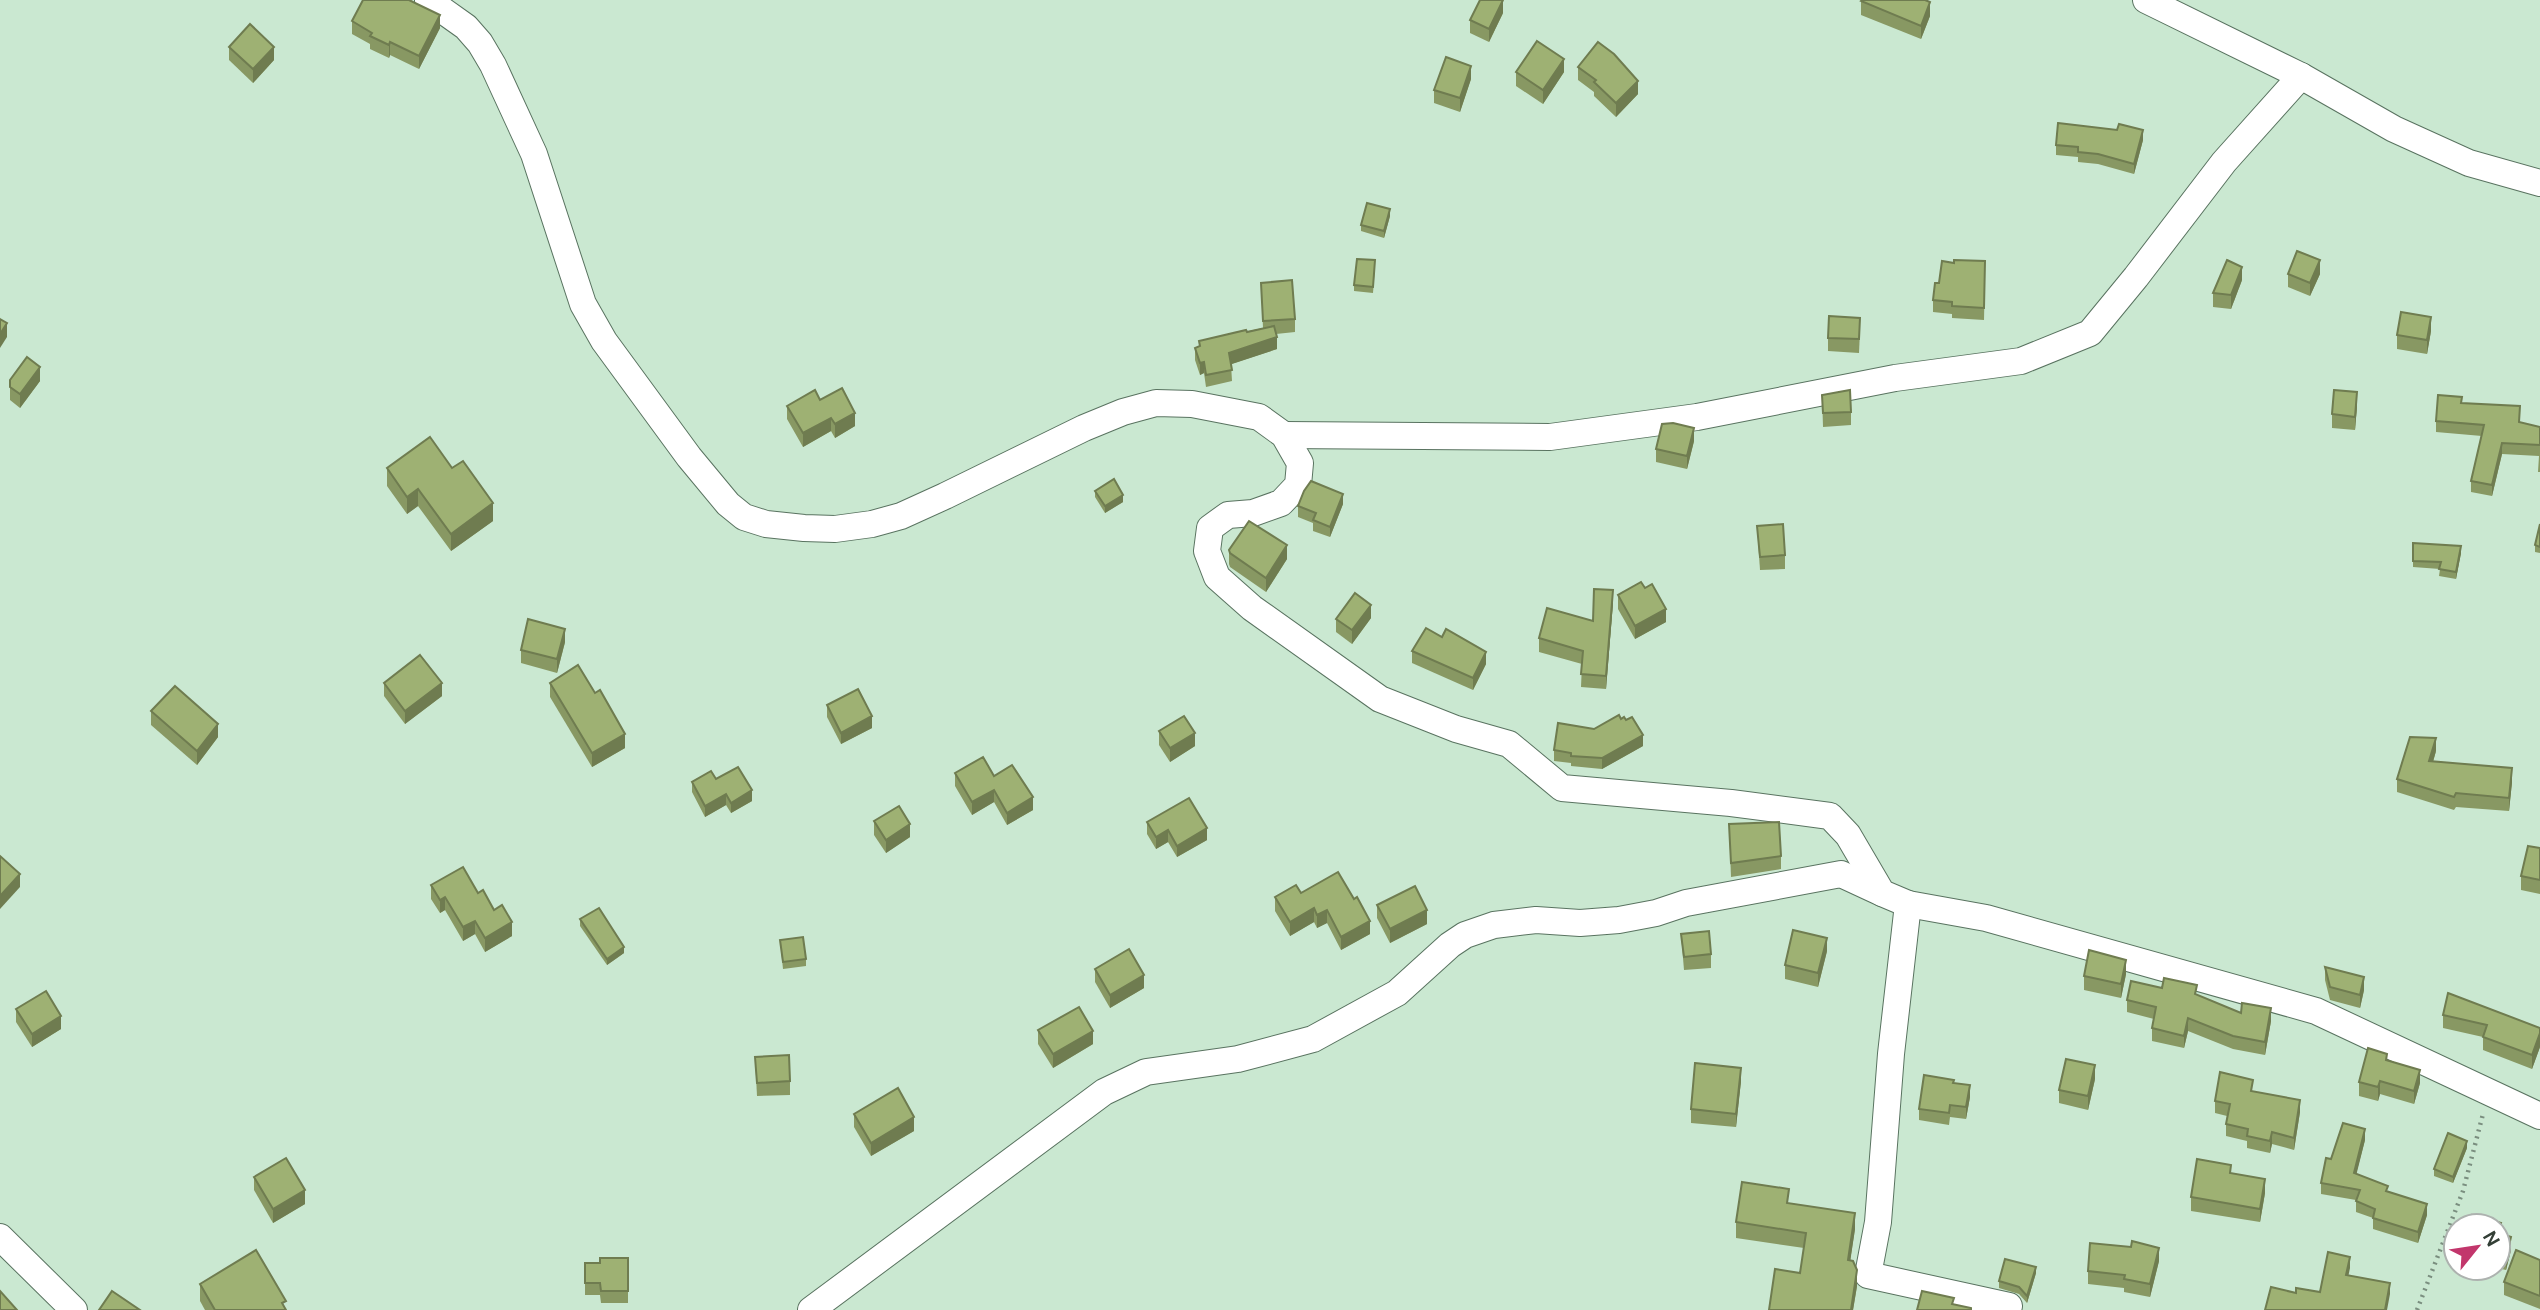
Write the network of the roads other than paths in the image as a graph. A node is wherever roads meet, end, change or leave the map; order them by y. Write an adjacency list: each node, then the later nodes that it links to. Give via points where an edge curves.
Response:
1 (428, 0): 5 (street, via 466,27 493,65 534,154 583,304 604,341 697,467 744,517 766,524 835,529 901,516 1084,428 1156,403 1259,417)
2 (2146, 0): 3 (street)
3 (2301, 76): 4 (street, via 2394,129 2469,163); 5 (street, via 2224,162 2090,333 2021,361 1895,378 1697,417 1550,437)
4 (2540, 183)
5 (1284, 435): 6 (street, via 1300,463 1298,485 1281,503 1253,513 1228,514 1210,528 1207,551 1217,577 1252,608 1380,699 1509,744 1562,788 1830,816 1848,835)
6 (1882, 893): 7 (street); 12 (street, via 1841,874 1619,920 1536,920 1494,925 1465,935 1397,993 1313,1039 1238,1059 1146,1072 1104,1092)
7 (1908, 904): 8 (street, via 1986,918 2316,1012); 10 (street, via 1878,1222 1868,1275)
8 (2540, 1116)
9 (0, 1237): 11 (street)
10 (2010, 1306)
11 (74, 1310)
12 (811, 1310)

